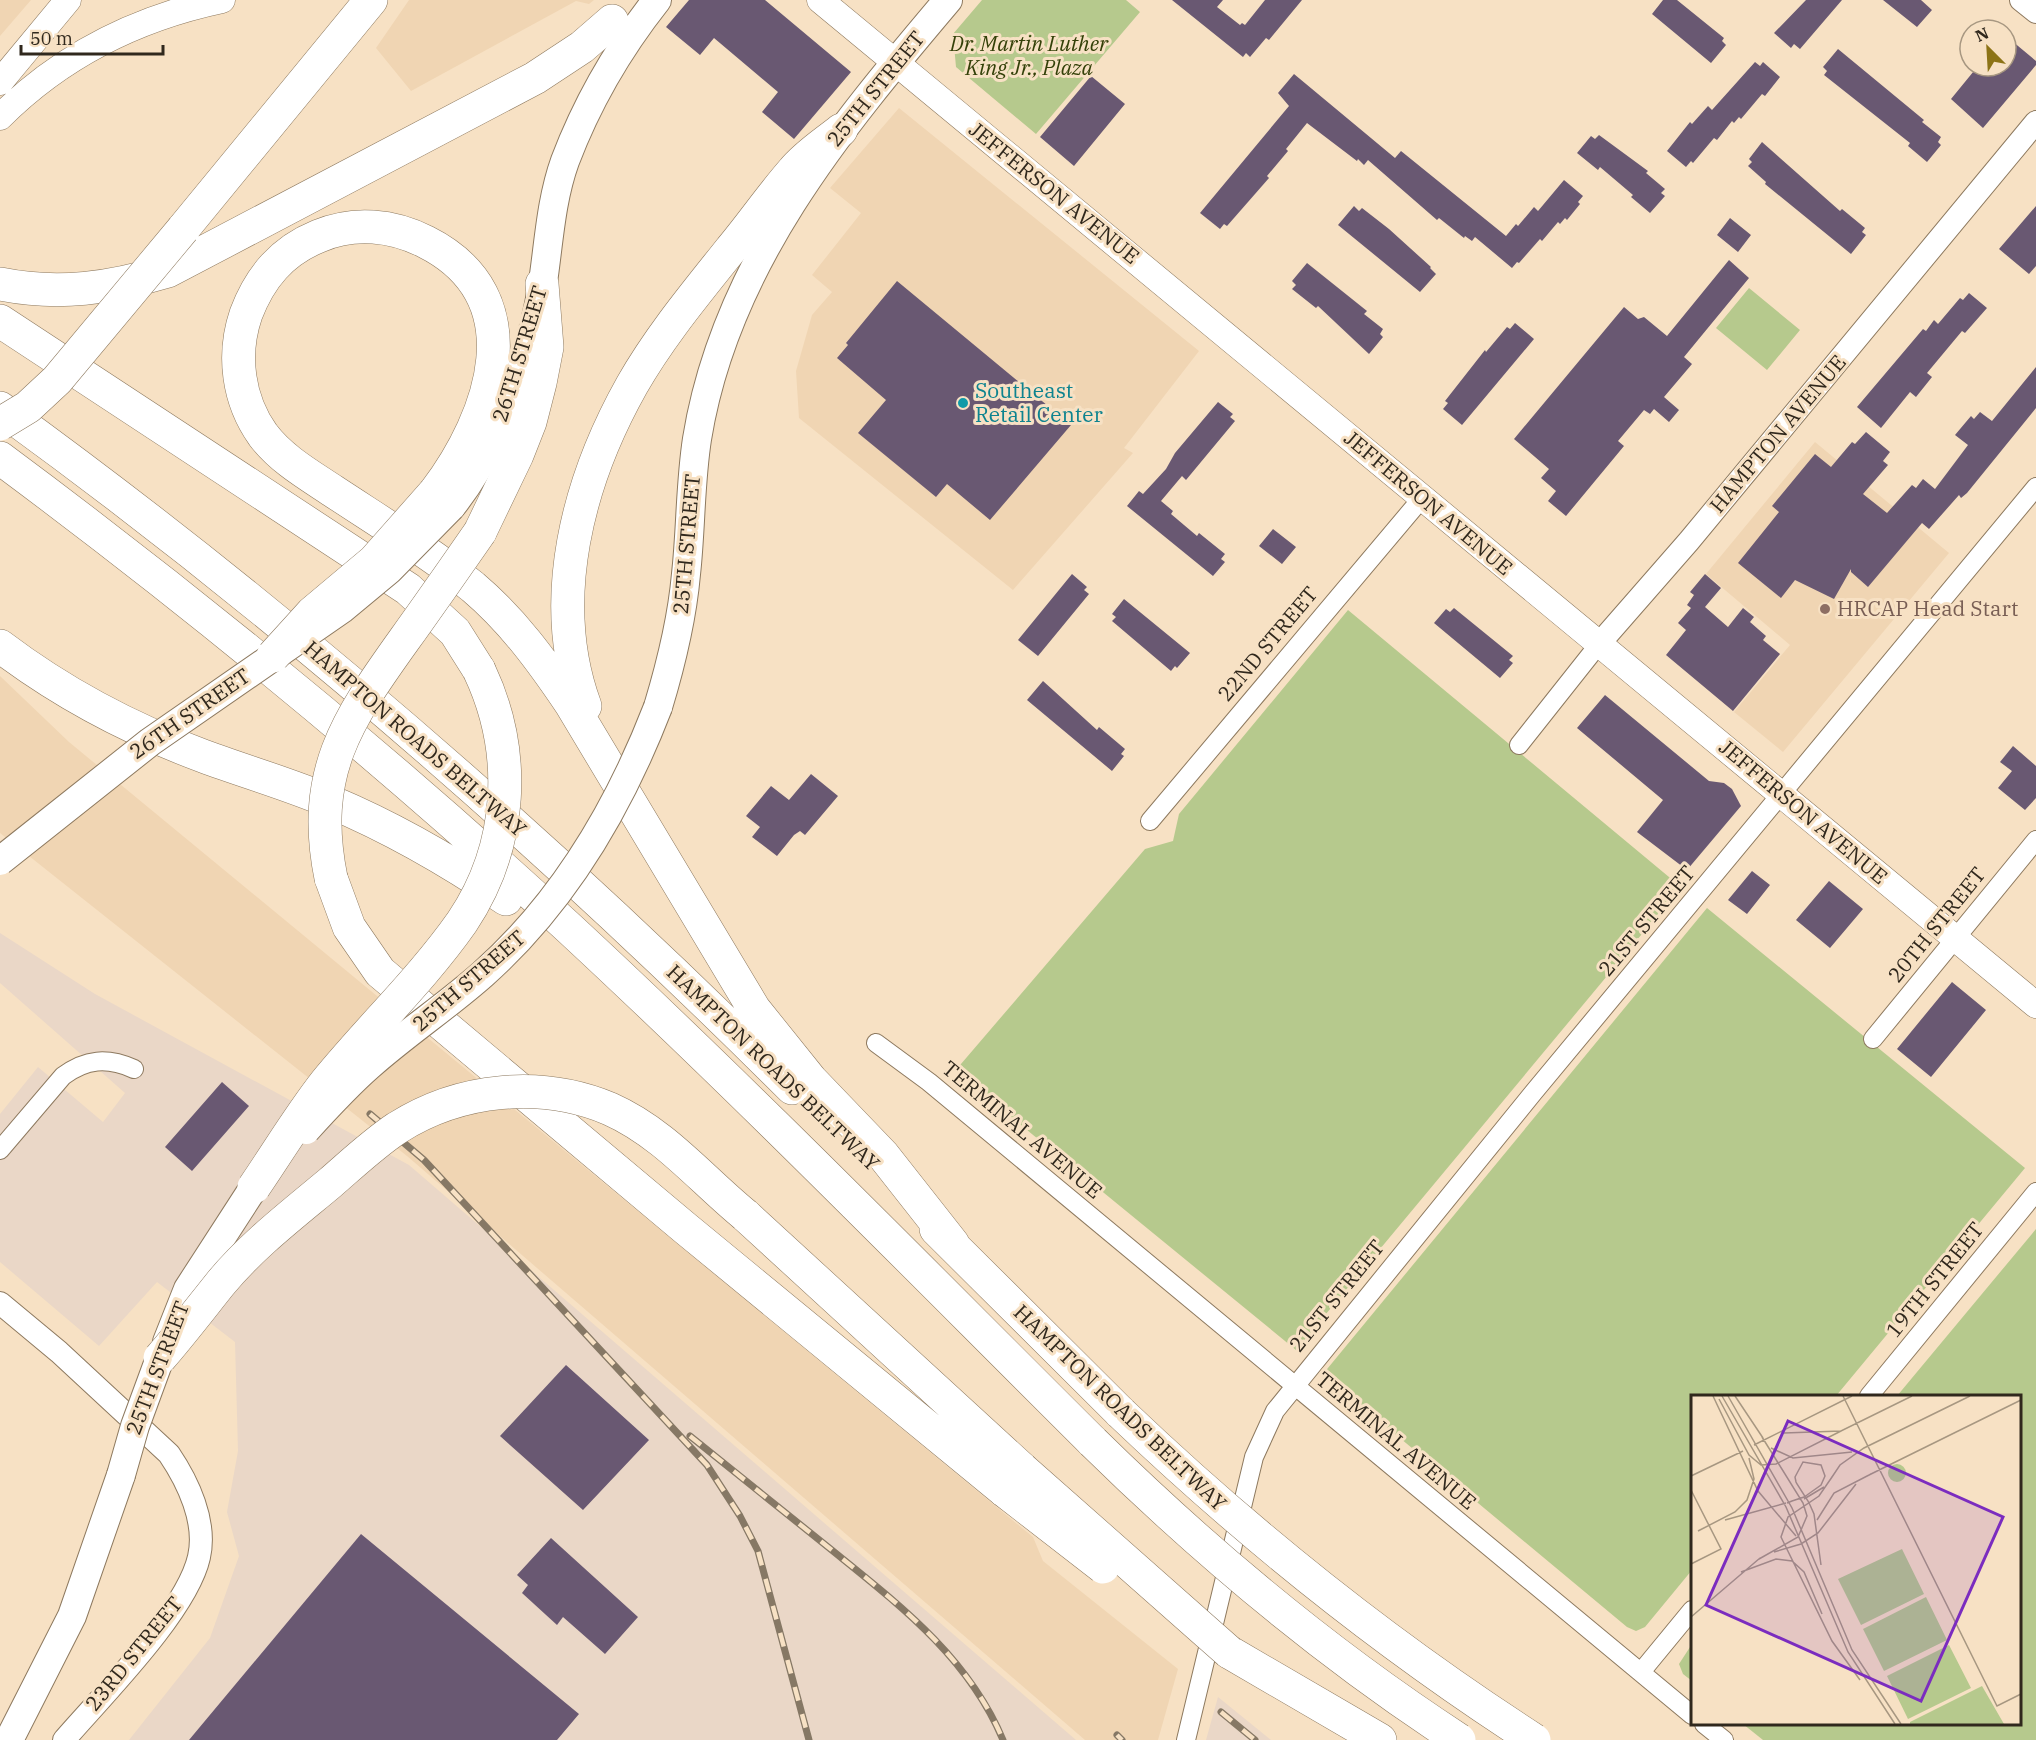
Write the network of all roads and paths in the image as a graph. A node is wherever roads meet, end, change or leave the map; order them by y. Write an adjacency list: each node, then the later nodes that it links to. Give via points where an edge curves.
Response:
1 (69, 0): 11 (main road)
2 (222, 0): 12 (main road, via 164,15 98,43 41,80)
3 (371, 0): 19 (highway, bridge, via 57,380 28,407)
4 (657, 0): 16 (main road, 26TH STREET, via 609,69 565,162 549,230)
5 (820, 0): 10 (main road, JEFFERSON AVENUE)
6 (948, 0): 10 (main road, 25TH STREET)
7 (2021, 0): 9 (street)
8 (623, 10): 15 (highway, via 582,47 535,78 168,271 76,291)
9 (2036, 12)
10 (895, 63): 14 (main road, 25TH STREET); 22 (main road, JEFFERSON AVENUE)
11 (0, 82)
12 (0, 117)
13 (2036, 122): 24 (street, HAMPTON AVENUE)
14 (841, 129): 28 (highway, via 793,171 679,314 633,384 596,465 573,542 566,615 575,675); 40 (main road, 25TH STREET, bridge, via 766,245 723,336 697,439 682,608 658,707 629,778 598,836 532,925 484,973 394,1044 340,1093)
15 (0, 284)
16 (542, 284): 23 (main road, 26TH STREET, via 510,398 481,463); 47 (highway, bridge, via 547,347 530,422 517,455 480,532 380,673 342,736 328,781 325,850 349,927 380,972 685,1228)
17 (0, 321): 40 (highway, bridge, via 408,589 455,632 480,670 499,724 506,774 499,839 484,881 448,940 326,1083)
18 (0, 408): 42 (highway, HAMPTON ROADS BELTWAY, via 162,529 471,784 656,954)
19 (0, 424)
20 (0, 458): 35 (highway, HAMPTON ROADS BELTWAY, via 221,629 364,747 568,927)
21 (2036, 488): 29 (street, 21ST STREET)
22 (1422, 498): 24 (main road, JEFFERSON AVENUE); 30 (street, 22ND STREET)
23 (443, 499): 26 (highway, bridge, via 312,613); 28 (highway, via 490,387 495,356 493,327 475,286 463,269 436,246 392,230 348,227 305,242 268,272 242,326 238,366 254,418 264,435 296,466 436,560 510,621 544,664)
24 (1599, 644): 27 (street, HAMPTON AVENUE); 29 (main road, JEFFERSON AVENUE)
25 (0, 646): 35 (highway, via 77,697 145,732 329,801 429,849 518,908 608,986)
26 (273, 656): 32 (main road, 26TH STREET, bridge, via 104,776)
27 (1519, 744)
28 (605, 759): 42 (highway, via 753,1009 811,1080 883,1155)
29 (1780, 794): 33 (main road, JEFFERSON AVENUE); 45 (street, 21ST STREET)
30 (1150, 821)
31 (2036, 840): 33 (street, 20TH STREET)
32 (0, 861)
33 (1955, 938): 34 (main road, JEFFERSON AVENUE); 36 (street, 20TH STREET)
34 (2036, 1005)
35 (679, 1033): 56 (highway, HAMPTON ROADS BELTWAY, bridge, via 1190,1534 1281,1610)
36 (1873, 1039)
37 (876, 1043): 45 (street, TERMINAL AVENUE, via 929,1082)
38 (134, 1069): 39 (street, via 107,1060 76,1066)
39 (0, 1150)
40 (254, 1187): 44 (main road, 25TH STREET, bridge, via 188,1289)
41 (2036, 1192): 46 (street, 19TH STREET)
42 (952, 1244): 57 (highway, HAMPTON ROADS BELTWAY, bridge, via 1121,1413 1229,1513 1400,1650)
43 (0, 1303): 53 (street, 23RD STREET, via 169,1454 183,1475 199,1529 200,1557 178,1604)
44 (160, 1358): 47 (highway, bridge, via 243,1260 375,1144 415,1118 474,1096 536,1092 583,1100 611,1110 668,1145 745,1215); 52 (main road, 25TH STREET, bridge, via 72,1616)
45 (1294, 1385): 49 (street, TERMINAL AVENUE); 54 (street, 21ST STREET, via 1263,1432 1254,1457)
46 (1870, 1395)
47 (1013, 1480): 55 (highway, bridge, via 1228,1652)
48 (1691, 1611): 49 (street)
49 (1641, 1672): 50 (street, TERMINAL AVENUE)
50 (1691, 1713)
51 (1705, 1725): 58 (street)
52 (9, 1740)
53 (64, 1740)
54 (1186, 1740)
55 (1380, 1740)
56 (1459, 1740)
57 (1534, 1740)
58 (1724, 1740)

